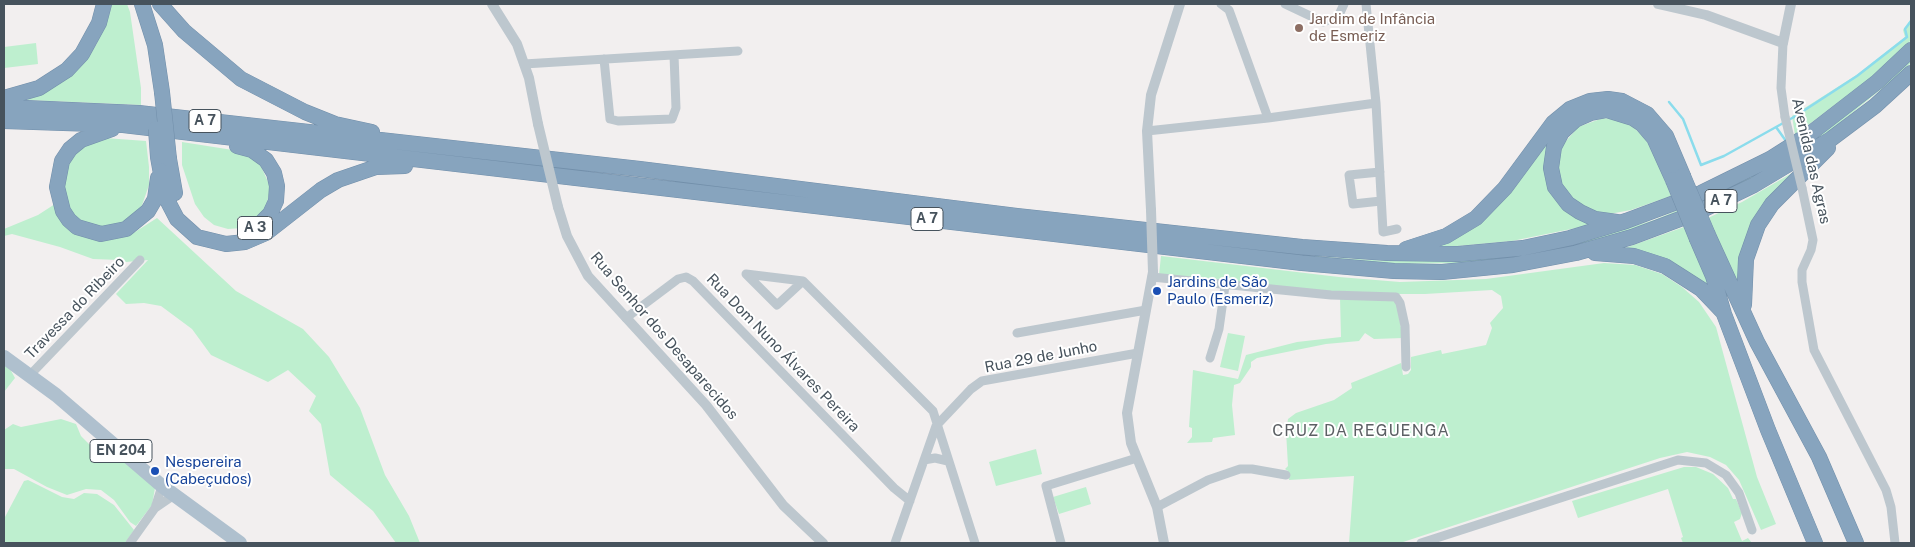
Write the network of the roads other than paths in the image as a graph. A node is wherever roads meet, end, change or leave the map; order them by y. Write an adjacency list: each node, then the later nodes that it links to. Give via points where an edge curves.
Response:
1 (104, 4): 21 (highway, via 100,23 82,54 67,70 39,88)
2 (134, 4): 20 (highway, via 145,34)
3 (142, 4): 20 (highway, via 155,45)
4 (160, 4): 30 (highway, via 184,30 241,79 335,124 401,139)
5 (492, 4): 18 (street, Rua Senhor dos Desaparecidos, via 513,36)
6 (1180, 4): 28 (street, via 1151,95)
7 (1221, 4): 24 (street, via 1229,10)
8 (1285, 4): 9 (street, via 1323,22 1338,17)
9 (1344, 4)
10 (1366, 4): 22 (street)
11 (1658, 4): 13 (street, via 1706,15)
12 (1791, 4): 13 (street, Avenida das Agras)
13 (1783, 43): 77 (street, Avenida das Agras, bridge, via 1781,88 1785,117 1813,240 1802,270 1802,282 1814,350 1886,490)
14 (1911, 50): 36 (highway, A 7, via 1851,104 1791,147 1701,193)
15 (738, 52): 16 (street)
16 (674, 55): 17 (street); 17 (street, via 676,108 672,119 610,119)
17 (604, 59): 18 (street)
18 (524, 64): 48 (street, Rua Senhor dos Desaparecidos, bridge, via 567,236 581,266)
19 (1911, 73): 26 (highway, A 7)
20 (157, 91): 31 (highway, bridge)
21 (4, 98)
22 (1376, 103): 24 (street); 33 (street)
23 (4, 107): 30 (highway, A 7, via 139,113)
24 (1268, 118): 28 (street)
25 (4, 121): 27 (highway, A 7)
26 (1854, 122): 40 (highway, A 7, via 1799,159 1732,196 1665,225); 47 (highway, via 1776,200 1758,224 1745,264)
27 (123, 126): 29 (highway, A 7); 31 (highway, via 81,140 62,162 57,180 59,199 62,211 77,228 101,234 126,229 138,221 155,199)
28 (1147, 131): 42 (street, bridge)
29 (218, 136): 31 (highway, A 3, via 221,143 260,154 274,173 277,193 273,208 252,230 237,235 221,235 190,220 178,201); 32 (highway, A 7)
30 (406, 144): 39 (highway, A 7, via 1116,227)
31 (164, 158): 32 (highway, A 7, via 165,196 177,219 197,237 226,244 245,242 266,233 321,190 357,172 376,167)
32 (444, 163): 40 (highway, A 7, via 1386,271 1480,269)
33 (1380, 172): 35 (street); 35 (street, via 1349,175 1353,204)
34 (1678, 178): 36 (highway, via 1654,138 1642,124 1626,114 1607,110 1591,113 1568,126 1557,139 1551,161 1559,194 1574,209 1588,216); 38 (highway, bridge); 39 (highway, via 1666,136 1647,114 1622,102 1608,99 1590,101 1570,109 1553,123 1505,188 1476,218 1437,240)
35 (1381, 201): 37 (street, via 1382,232)
36 (1626, 222): 39 (highway, A 7, via 1563,240 1507,250 1458,254)
37 (1397, 229)
38 (1703, 237): 46 (highway); 47 (highway)
39 (1388, 253)
40 (1576, 254): 46 (highway, via 1623,254 1658,263 1687,278)
41 (140, 260): 54 (street, Travessa do Ribeiro)
42 (1152, 275): 44 (street); 45 (street)
43 (802, 281): 43 (street, via 793,280 746,274 778,305); 55 (street, via 933,411)
44 (1226, 286): 52 (street); 53 (street, via 1396,297 1405,326)
45 (1146, 310): 49 (street); 50 (street)
46 (1724, 314): 75 (highway)
47 (1745, 314): 76 (highway, via 1819,457)
48 (626, 318): 62 (street, Rua Dom Nuno Álvares Pereira, via 678,279 686,277 693,281); 69 (street, Rua Senhor dos Desaparecidos, via 706,405 783,505)
49 (1016, 333)
50 (1138, 353): 55 (street, Rua 29 de Junho, via 982,381); 56 (street, via 1126,413 1127,429)
51 (4, 357): 54 (main road, EN 204)
52 (1210, 358)
53 (1406, 367)
54 (30, 375): 60 (main road, EN 204)
55 (936, 426): 57 (street); 58 (street)
56 (1137, 458): 63 (street); 72 (street, via 1046,486)
57 (924, 460): 58 (street); 62 (street)
58 (948, 461): 71 (street)
59 (1286, 475): 63 (street, via 1240,469 1208,480)
60 (162, 486): 61 (main road, EN 204); 64 (street)
61 (174, 495): 64 (street); 68 (main road, EN 204)
62 (910, 501): 70 (street)
63 (1157, 507): 73 (street)
64 (155, 508): 67 (street)
65 (1752, 530): 66 (street, via 1743,501 1730,480 1714,467 1689,460 1657,466)
66 (1438, 540): 74 (street)
67 (130, 543)
68 (240, 543)
69 (823, 543)
70 (895, 543)
71 (976, 543)
72 (1061, 543)
73 (1164, 543)
74 (1421, 543)
75 (1815, 543)
76 (1856, 543)
77 (1895, 543)

